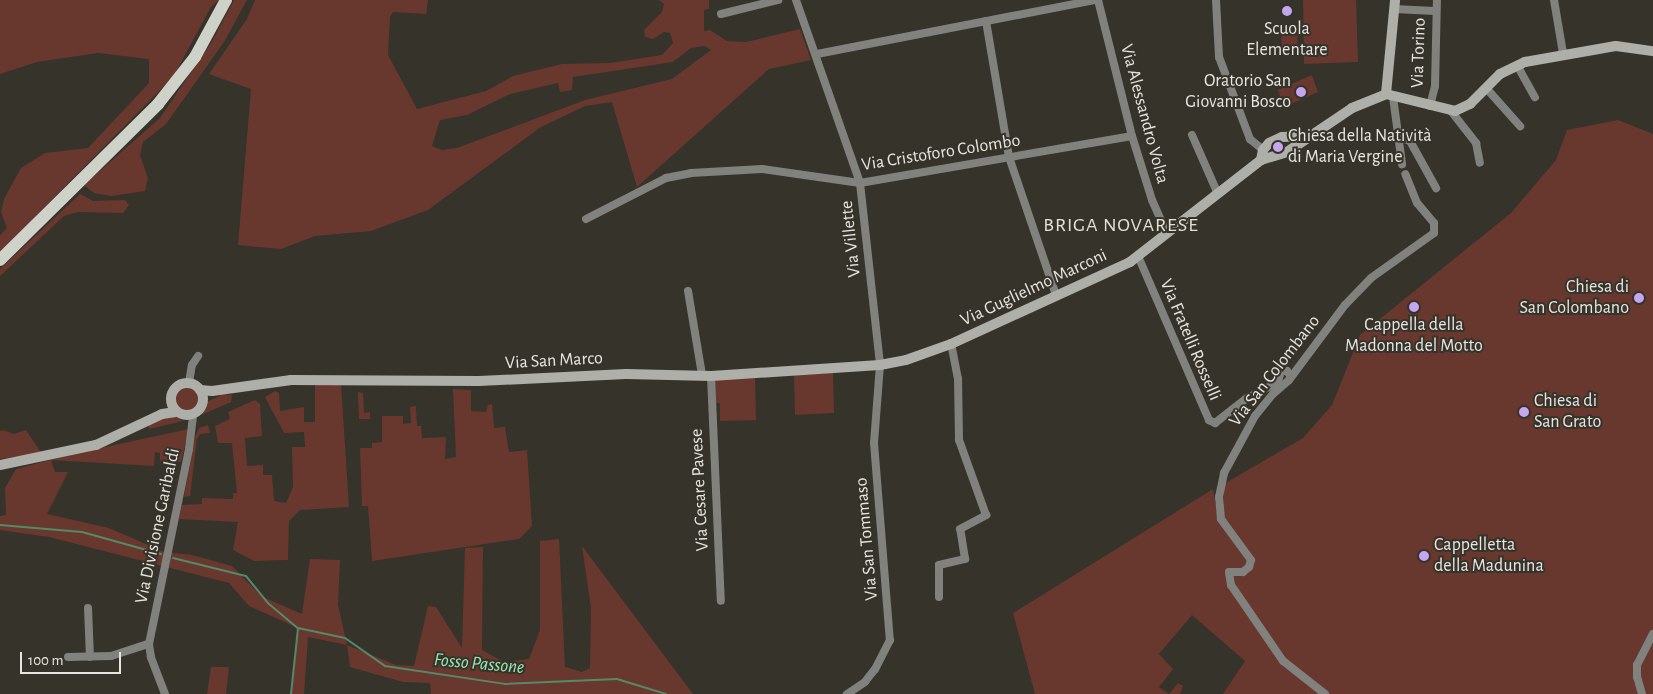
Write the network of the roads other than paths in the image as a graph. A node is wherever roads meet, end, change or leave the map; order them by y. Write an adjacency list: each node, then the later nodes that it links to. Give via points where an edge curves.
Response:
1 (226, 0): 37 (main road, via 195,57 158,104)
2 (778, 0): 10 (street)
3 (796, 0): 14 (street, Via Villette)
4 (1097, 0): 11 (street); 24 (street, Via Alessandro Volta)
5 (1216, 0): 26 (street, via 1219,58 1250,139)
6 (1437, 0): 9 (street, Via Torino)
7 (1554, 0): 13 (street)
8 (1395, 5): 9 (street); 17 (street, via 1389,65)
9 (1436, 11): 19 (street, Via Torino, via 1436,68)
10 (722, 14)
11 (986, 21): 14 (street); 27 (street)
12 (1653, 51): 13 (street, via 1616,46)
13 (1563, 53): 15 (street)
14 (817, 54): 31 (street, Via Villette)
15 (1517, 65): 16 (street, via 1500,74); 18 (street)
16 (1487, 88): 20 (street, via 1470,104); 21 (street)
17 (1390, 96): 19 (street); 22 (street, Via Guglielmo Marconi, via 1352,108); 25 (street)
18 (1535, 97)
19 (1430, 106): 20 (street)
20 (1451, 111): 28 (street, via 1476,143)
21 (1520, 126)
22 (1311, 134): 26 (street, Via Guglielmo Marconi, via 1287,152); 26 (street, Via Guglielmo Marconi, via 1297,138 1282,137)
23 (1192, 135): 33 (street)
24 (1132, 136): 27 (street, Via Cristoforo Colombo); 35 (street, Via Alessandro Volta, via 1152,200)
25 (1400, 137): 29 (street); 32 (street, via 1410,141)
26 (1262, 155): 33 (street, Via Guglielmo Marconi)
27 (1009, 157): 31 (street, Via Cristoforo Colombo); 39 (street)
28 (1480, 163)
29 (1402, 164)
30 (1405, 174): 44 (street, Via San Colombano, via 1417,204 1434,224 1434,233 1371,278 1345,305)
31 (860, 183): 34 (street, Via Cristoforo Colombo, via 762,169 691,173 666,178); 42 (street, Via Villette)
32 (1436, 188)
33 (1218, 194): 35 (street, Via Guglielmo Marconi)
34 (586, 219)
35 (1167, 234): 36 (street, Via Guglielmo Marconi)
36 (1138, 256): 39 (street, Via Guglielmo Marconi); 44 (street, Via Fratelli Rosselli, via 1209,420 1215,423 1247,398 1278,382 1281,372 1286,371)
37 (0, 260)
38 (688, 291): 43 (street, Via Cesare Pavese)
39 (1056, 295): 40 (street, Via Guglielmo Marconi)
40 (951, 344): 42 (street, Via Guglielmo Marconi); 54 (street, via 958,379 959,440 986,515 960,529 965,559 939,565)
41 (198, 356): 45 (street, via 192,365)
42 (880, 365): 43 (street, Via San Marco); 61 (street, Via San Tommaso, via 874,443 890,640)
43 (706, 376): 46 (street, Via San Marco, via 626,374 479,381 291,380); 55 (street, Via Cesare Pavese)
44 (1291, 377): 65 (street, Via San Colombano, via 1255,416 1224,472 1219,497 1222,520 1251,560 1243,572 1230,572 1231,585 1283,661)
45 (189, 383): 47 (street); 48 (street, via 175,389)
46 (231, 389): 47 (street, Via San Marco); 49 (street, Via San Marco, via 211,396)
47 (200, 390): 49 (street)
48 (171, 400): 50 (street); 51 (street)
49 (203, 404): 52 (street)
50 (176, 412): 51 (street); 52 (street)
51 (162, 414): 53 (street, via 96,445)
52 (193, 414): 58 (street, Via Divisione Garibaldi, via 190,449)
53 (0, 465)
54 (939, 596)
55 (721, 601)
56 (88, 608): 60 (street)
57 (1653, 634): 66 (street, via 1637,665)
58 (149, 644): 60 (street, via 112,656); 62 (street, via 150,657)
59 (68, 657): 60 (street)
60 (90, 657)
61 (865, 682): 63 (street, Via San Tommaso); 64 (street)
62 (165, 694)
63 (847, 694)
64 (861, 694)
65 (1324, 694)
66 (1642, 694)

